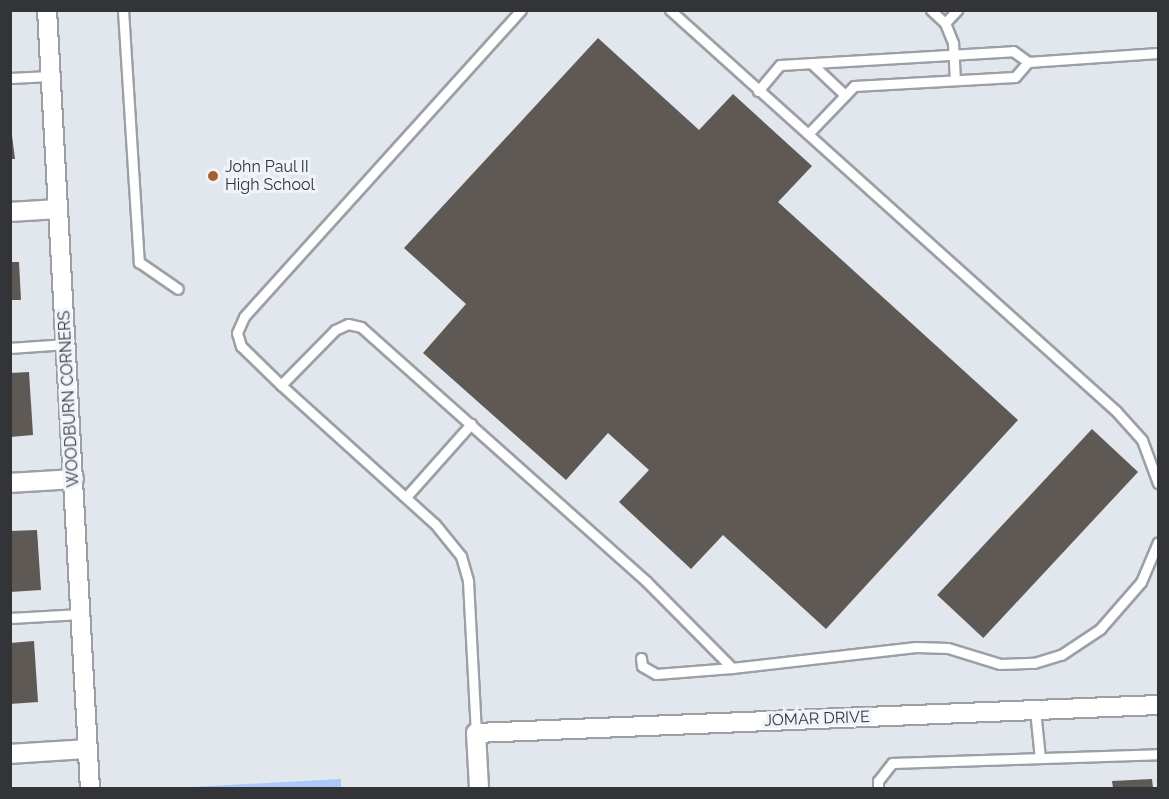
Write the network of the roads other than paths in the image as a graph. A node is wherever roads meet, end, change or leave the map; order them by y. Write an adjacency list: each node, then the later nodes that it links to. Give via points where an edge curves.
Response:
1 (47, 10): 12 (street, WOODBURN CORNERS)
2 (123, 10): 20 (lane, via 139,262)
3 (521, 10): 23 (lane, via 244,317 237,333 241,346)
4 (670, 10): 15 (lane)
5 (931, 10): 7 (lane)
6 (957, 10): 7 (lane)
7 (945, 23): 9 (lane)
8 (1158, 53): 11 (lane)
9 (953, 54): 10 (lane); 11 (lane, via 1013,51); 14 (lane)
10 (811, 63): 15 (lane, via 780,65); 16 (lane)
11 (1028, 63): 14 (lane, via 1015,77)
12 (50, 76): 13 (lane); 18 (street, WOODBURN CORNERS)
13 (10, 78)
14 (955, 80): 16 (lane, via 854,86)
15 (758, 91): 17 (lane)
16 (845, 95): 17 (lane)
17 (807, 134): 27 (lane, via 1116,411 1142,440)
18 (58, 209): 19 (street); 21 (street, WOODBURN CORNERS)
19 (10, 212)
20 (178, 289)
21 (66, 344): 22 (lane); 25 (street, WOODBURN CORNERS)
22 (10, 348)
23 (281, 385): 24 (lane, via 335,330 348,324 361,327); 28 (lane)
24 (471, 424): 28 (lane); 33 (lane, via 647,582)
25 (74, 479): 26 (street); 30 (street, WOODBURN CORNERS)
26 (10, 483)
27 (1158, 483)
28 (405, 497): 36 (lane, via 442,530 461,556 468,581)
29 (1158, 542): 33 (lane, via 1142,582 1100,629 1061,655 1034,663 1000,664 948,648 916,647)
30 (81, 614): 31 (lane); 37 (street, WOODBURN CORNERS)
31 (10, 618)
32 (641, 658): 33 (lane, via 642,666 656,675)
33 (732, 668)
34 (1158, 705): 35 (street, JOMAR DRIVE)
35 (1035, 710): 36 (street, JOMAR DRIVE); 40 (lane)
36 (476, 733): 42 (street)
37 (88, 749): 38 (street); 41 (street, WOODBURN CORNERS)
38 (10, 754)
39 (1158, 754): 40 (lane)
40 (1040, 758): 43 (lane, via 892,763 878,781)
41 (90, 789)
42 (479, 789)
43 (879, 789)

